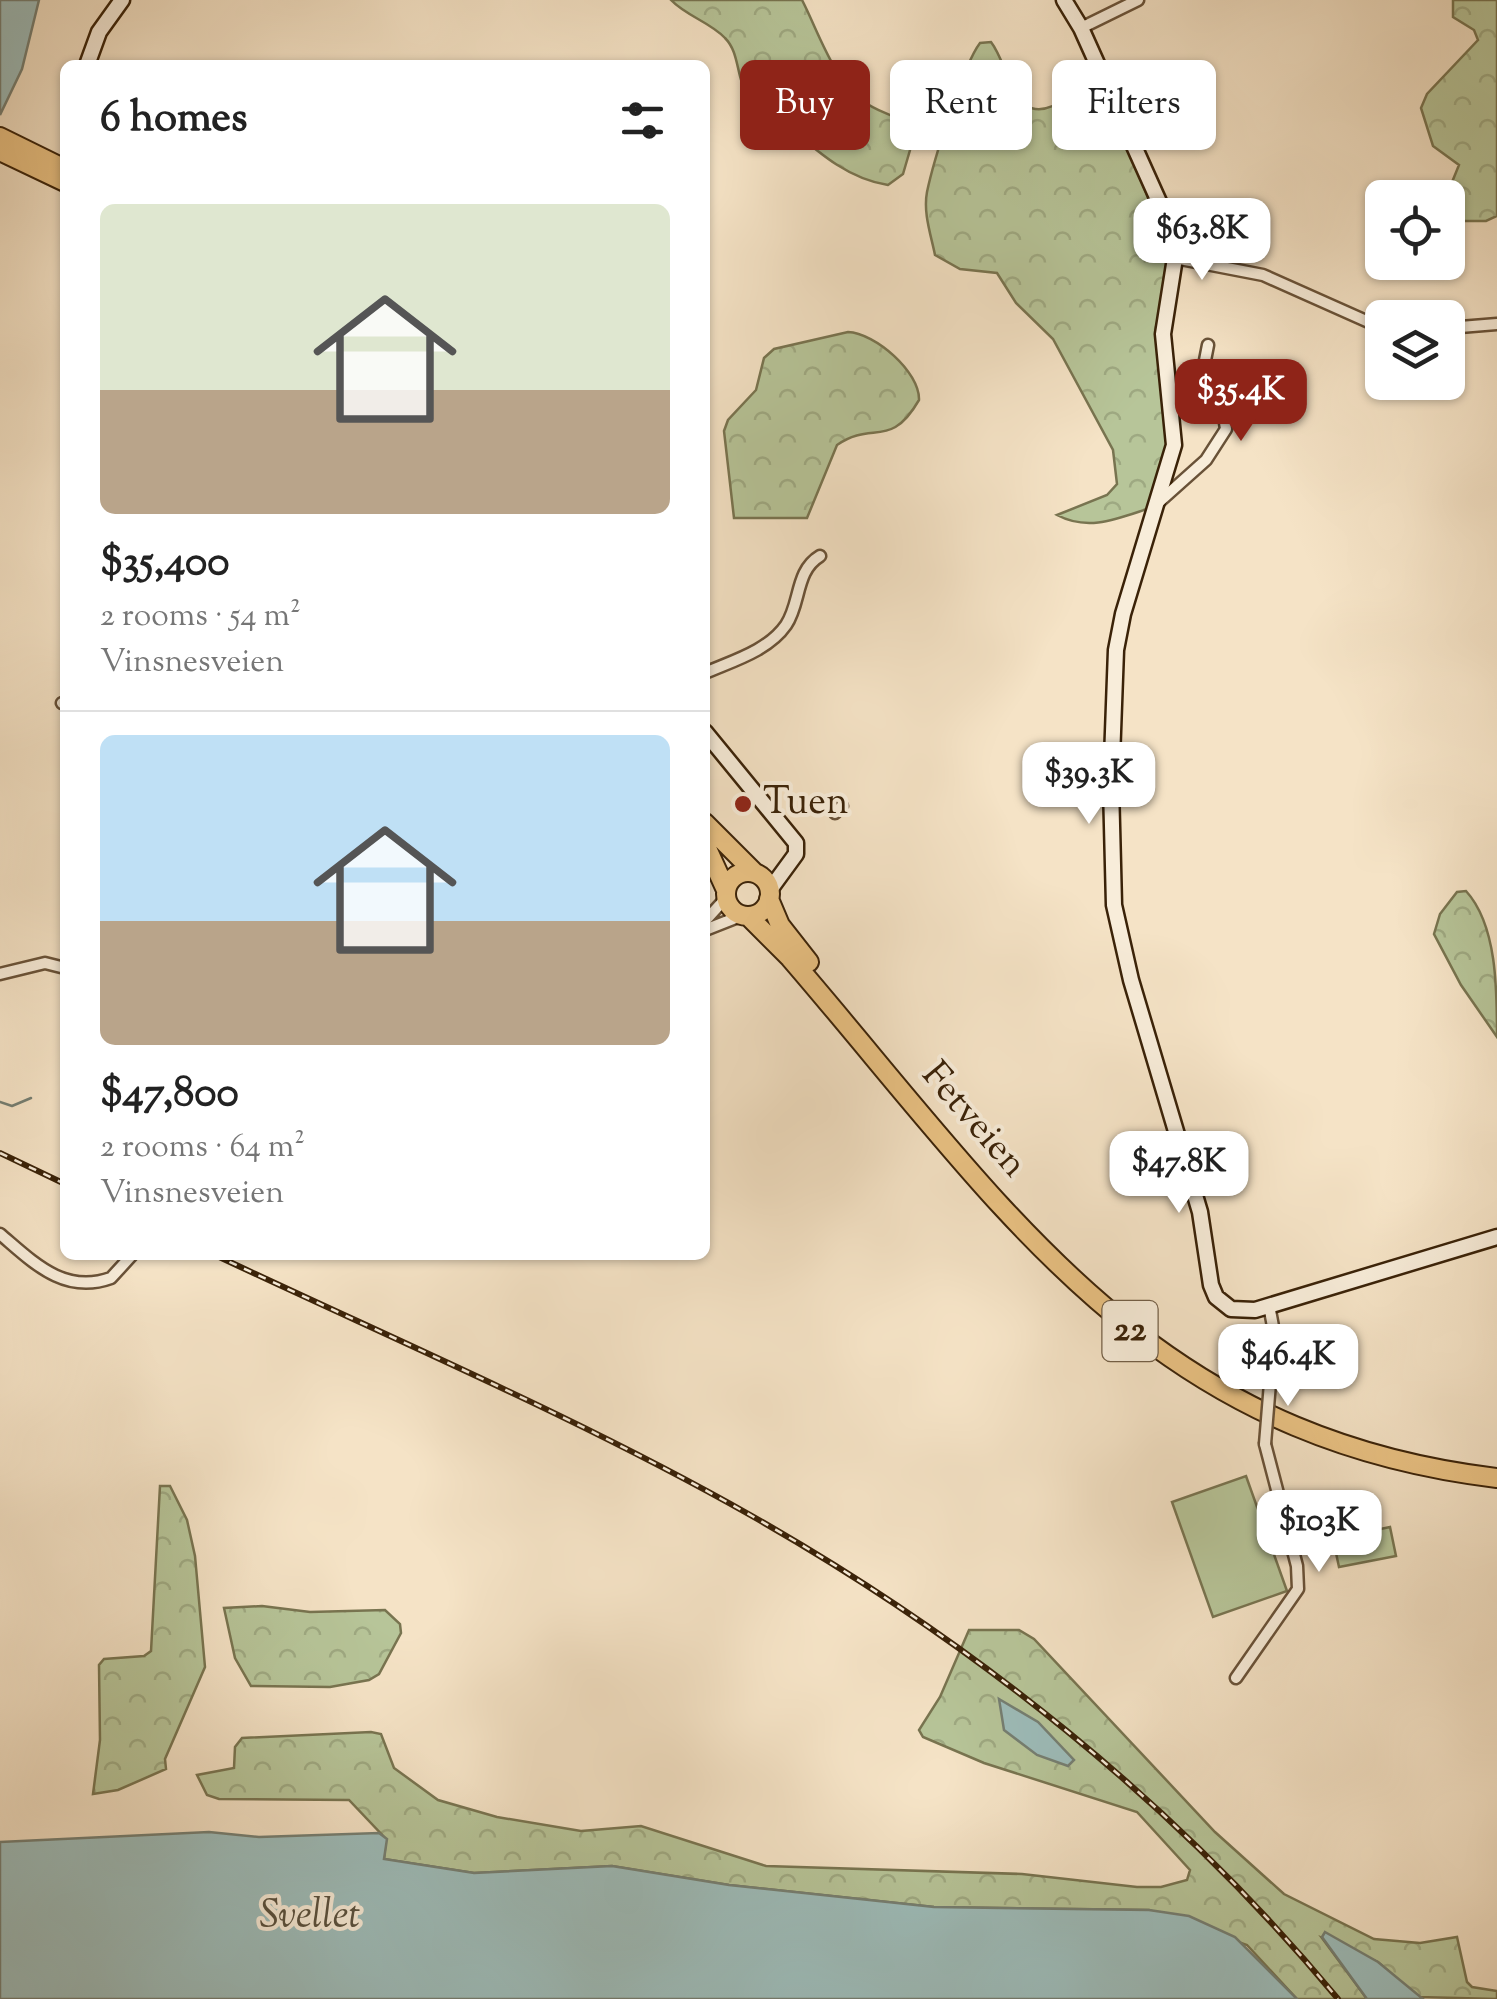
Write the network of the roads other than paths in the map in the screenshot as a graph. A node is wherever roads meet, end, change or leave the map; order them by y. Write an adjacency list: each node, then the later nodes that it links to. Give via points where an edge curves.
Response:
1 (122, 0): 5 (main road)
2 (1064, 0): 4 (main road)
3 (1138, 0): 4 (street)
4 (1081, 28): 9 (main road, via 1167,220)
5 (89, 60)
6 (3, 145): 7 (highway); 8 (highway)
7 (60, 167)
8 (60, 179)
9 (1175, 258): 10 (street, via 1263,275); 14 (main road, via 1163,334 1174,445)
10 (1365, 320)
11 (1497, 324): 12 (street)
12 (1465, 327)
13 (1208, 346): 14 (street, via 1200,386 1224,416 1226,430 1206,460)
14 (1158, 502): 32 (main road, via 1118,638 1114,905 1200,1212 1213,1292 1238,1310)
15 (820, 556): 16 (street, via 805,572 780,632)
16 (710, 671)
17 (710, 738): 20 (main road, via 793,838 798,848)
18 (710, 828): 21 (highway, 22)
19 (710, 856): 22 (highway, 22)
20 (792, 859): 21 (main road); 23 (main road)
21 (756, 874): 22 (highway, via 736,875); 23 (highway, 22)
22 (726, 894): 24 (street); 25 (highway, 22)
23 (769, 895): 25 (highway, via 762,911); 33 (highway, Fetveien / 22, via 799,950 1032,1221 1139,1324 1216,1376 1300,1418 1401,1449)
24 (710, 915)
25 (745, 915): 26 (street); 34 (highway, Fetveien / 22, via 790,958 1050,1259 1145,1343 1210,1386 1296,1428 1385,1457)
26 (710, 928)
27 (60, 967): 28 (street, via 45,963)
28 (0, 974)
29 (0, 1234): 31 (street, via 70,1283 110,1278)
30 (1497, 1237): 32 (main road)
31 (127, 1260)
32 (1269, 1306): 35 (street, bridge, via 1274,1332 1266,1444 1298,1589)
33 (1497, 1466)
34 (1497, 1478)
35 (1236, 1678)

